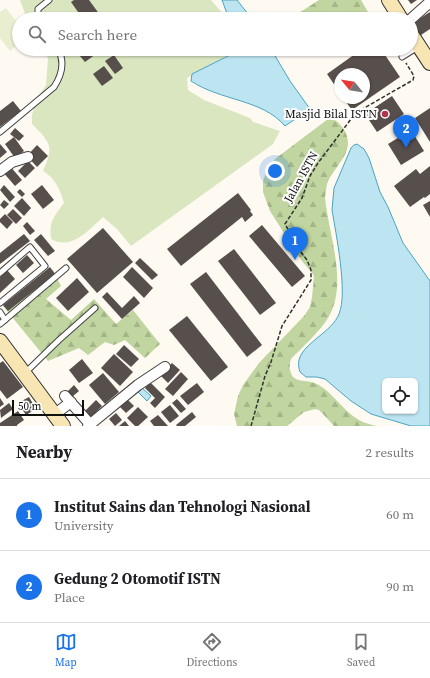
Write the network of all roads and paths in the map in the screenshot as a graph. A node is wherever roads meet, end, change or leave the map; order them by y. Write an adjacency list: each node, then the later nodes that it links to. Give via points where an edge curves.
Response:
1 (49, 0): 4 (lane, via 38,9)
2 (389, 0): 5 (main road)
3 (430, 2): 6 (street)
4 (38, 12)
5 (397, 12)
6 (418, 13)
7 (419, 46): 10 (main road)
8 (61, 56): 11 (lane, via 62,65 54,87)
9 (402, 57): 26 (path, Jalan ISTN, via 414,76 413,80 361,110 351,119 318,163 302,198 285,224 307,260 311,280 282,326)
10 (430, 63)
11 (0, 132)
12 (28, 157): 13 (street, via 12,162)
13 (0, 171)
14 (66, 268): 19 (lane)
15 (0, 273): 16 (lane, via 30,247 45,266)
16 (0, 303)
17 (95, 308): 23 (lane)
18 (0, 312): 19 (lane)
19 (3, 322)
20 (0, 341): 21 (main road)
21 (4, 355): 23 (main road)
22 (165, 367): 25 (street, via 138,385)
23 (28, 370): 24 (main road)
24 (59, 420): 25 (street, via 68,401)
25 (89, 425)
26 (251, 426)

